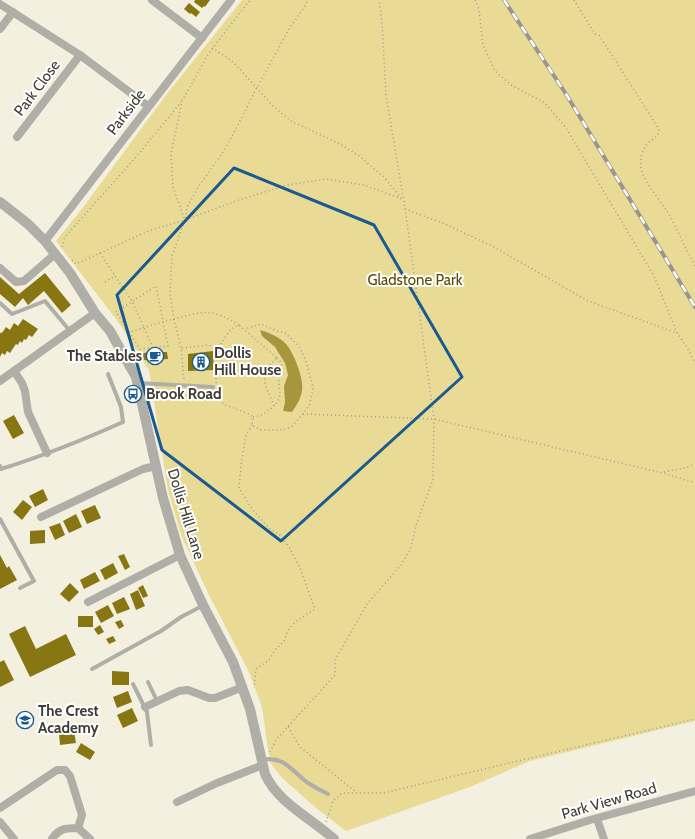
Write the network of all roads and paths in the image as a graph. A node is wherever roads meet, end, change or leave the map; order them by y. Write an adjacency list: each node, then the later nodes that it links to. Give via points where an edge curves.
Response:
1 (152, 0): 11 (street)
2 (231, 0): 11 (street, Parkside)
3 (250, 0): 12 (path)
4 (308, 0): 14 (path, via 289,29)
5 (379, 0): 18 (path, via 386,95)
6 (475, 0): 40 (path, via 479,9 484,45 495,71 511,84 545,104 566,128 654,276)
7 (574, 0): 26 (path, via 659,129 658,135 646,145 640,167 643,177 670,216)
8 (0, 4): 9 (street)
9 (13, 12): 10 (street); 13 (street)
10 (0, 29)
11 (202, 38): 16 (street, Parkside)
12 (212, 48): 14 (path, via 228,58); 15 (path)
13 (80, 55): 16 (street); 17 (street, Park Close)
14 (258, 87): 18 (path, via 274,107 291,121 358,155 385,178); 21 (path, via 223,152 187,207)
15 (182, 101): 21 (path, via 172,154 173,188); 23 (path, via 65,237)
16 (148, 106): 22 (street, Parkside)
17 (17, 137)
18 (402, 199): 20 (path); 21 (path, via 364,186 326,179 287,185)
19 (0, 202): 22 (street, Dollis Hill Lane)
20 (405, 208): 40 (path, via 494,247 588,301); 55 (path)
21 (185, 220): 24 (path, via 151,230); 33 (path, via 172,256 170,293)
22 (45, 241): 23 (street, Dollis Hill Lane)
23 (58, 252): 27 (street, via 24,281 16,282); 32 (street, Dollis Hill Lane)
24 (100, 253): 25 (path, via 76,264); 28 (path)
25 (71, 259)
26 (695, 266)
27 (0, 268)
28 (115, 276): 29 (path); 30 (path)
29 (105, 282)
30 (132, 301): 34 (path, via 156,286); 36 (path); 39 (path, via 116,312)
31 (0, 303): 38 (lane, via 12,314 45,301)
32 (95, 313): 38 (street); 49 (street, Dollis Hill Lane, via 110,331)
33 (174, 319): 34 (path); 35 (path, via 208,312 224,316); 42 (path)
34 (164, 322): 36 (path); 41 (path, via 168,346)
35 (238, 324): 37 (path); 43 (path, via 231,329)
36 (144, 328): 39 (path); 41 (path)
37 (245, 329): 44 (path); 53 (path, via 261,324 285,333 299,346 313,388 310,404)
38 (70, 331): 46 (street)
39 (129, 332): 41 (path, via 140,349)
40 (677, 333): 45 (path)
41 (153, 348)
42 (181, 348): 43 (path, via 209,345); 50 (path)
43 (217, 349): 51 (path, via 216,382)
44 (277, 358): 52 (path, via 282,363 279,374 281,392); 52 (path, via 266,369 264,378 264,385)
45 (695, 363)
46 (14, 371): 48 (street); 57 (street, via 24,387 28,412)
47 (108, 374): 57 (lane, via 121,407 122,422)
48 (1, 379)
49 (138, 383): 50 (lane); 60 (street, Dollis Hill Lane)
50 (184, 385): 51 (lane)
51 (213, 387): 54 (path, via 223,404)
52 (274, 406): 54 (path, via 262,415)
53 (303, 414): 55 (path); 56 (path, via 292,426 284,430 261,430)
54 (253, 417): 56 (path)
55 (434, 419): 61 (path); 77 (path, via 432,480 410,550 401,565 367,604 335,660 335,675)
56 (252, 425): 73 (path, via 246,435 239,488 252,509 289,547 300,568 315,609 293,624 270,660 256,669)
57 (47, 453): 59 (lane, via 1,469)
58 (695, 464): 61 (path)
59 (0, 466)
60 (156, 466): 63 (street); 65 (street, Dollis Hill Lane)
61 (663, 473): 62 (path)
62 (695, 484)
63 (41, 517)
64 (0, 519): 66 (lane, via 34,581)
65 (180, 555): 67 (street); 68 (street, Dollis Hill Lane)
66 (20, 588)
67 (88, 602)
68 (203, 605): 69 (lane); 72 (street, Dollis Hill Lane)
69 (92, 669)
70 (148, 682): 74 (lane)
71 (133, 684): 75 (lane)
72 (243, 687): 74 (street, via 215,698 184,690); 79 (street, Dollis Hill Lane)
73 (254, 688)
74 (157, 701): 75 (street)
75 (145, 707): 78 (lane)
76 (695, 718): 81 (path, via 383,793)
77 (288, 726): 79 (path, via 276,740); 81 (path, via 300,748)
78 (152, 745)
79 (265, 762): 82 (lane, via 286,764 308,783); 83 (street); 88 (street, Dollis Hill Lane, via 268,781 286,801)
80 (695, 791): 85 (street, Park View Road)
81 (357, 792): 88 (path, via 342,793 333,801)
82 (328, 794)
83 (177, 802)
84 (0, 808): 87 (street, via 57,770 65,770 70,776 82,815)
85 (597, 819): 93 (street, Park View Road); 94 (street)
86 (0, 822): 89 (street)
87 (78, 828): 90 (street, via 61,829); 91 (street)
88 (323, 829): 92 (street, Dollis Hill Lane)
89 (14, 839)
90 (52, 839)
91 (90, 839)
92 (334, 839)
93 (530, 839)
94 (604, 839)

